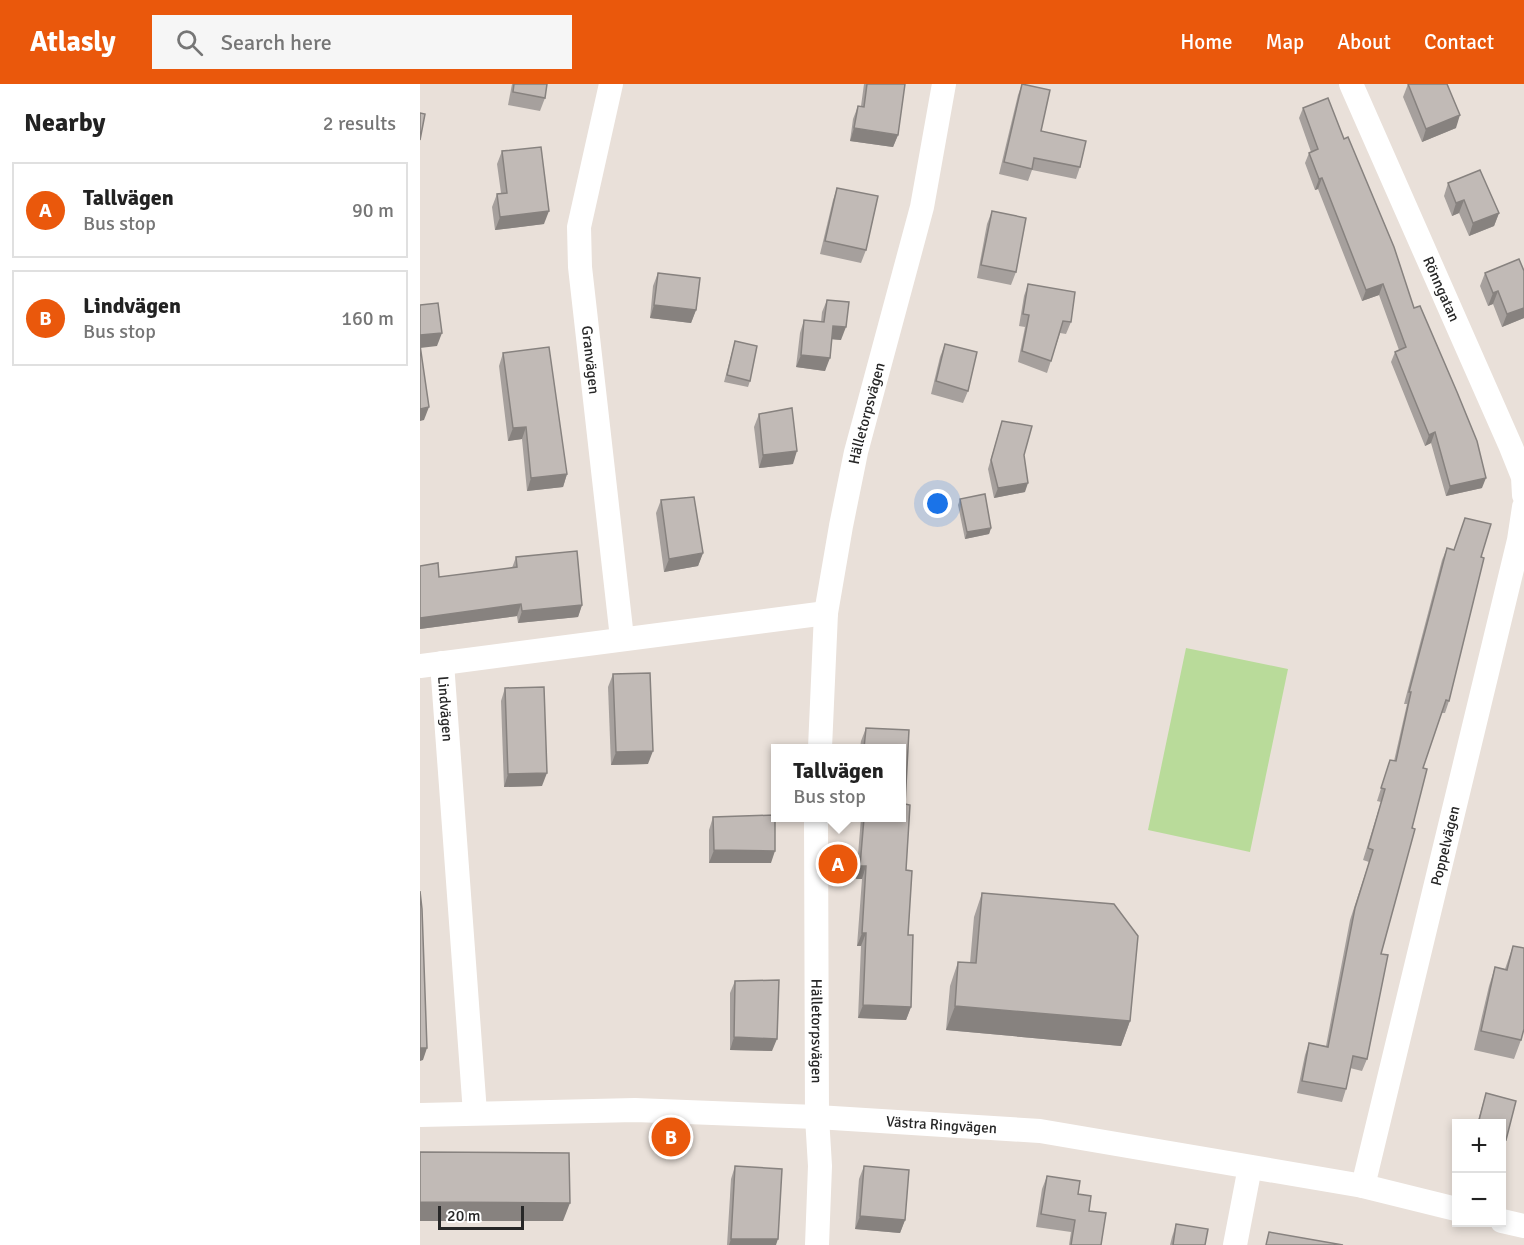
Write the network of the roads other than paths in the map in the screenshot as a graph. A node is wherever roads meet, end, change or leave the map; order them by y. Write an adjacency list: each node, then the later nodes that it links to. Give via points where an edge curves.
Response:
1 (611, 84): 7 (street, Granvägen, via 579,227)
2 (944, 84): 6 (street, Hälletorpsvägen, via 919,219 856,452)
3 (1351, 84): 4 (street, Rönngatan, via 1511,447)
4 (1524, 495)
5 (1524, 507): 15 (street, Poppelvägen)
6 (826, 613): 7 (street); 9 (street, Hälletorpsvägen)
7 (622, 638): 8 (street)
8 (431, 664): 11 (street, Lindvägen)
9 (820, 744)
10 (816, 822): 13 (street, Hälletorpsvägen)
11 (475, 1113): 12 (street, Västra Ringvägen); 13 (street, Västra Ringvägen, via 635,1110)
12 (420, 1115)
13 (817, 1117): 14 (street, Västra Ringvägen, via 1040,1131); 19 (street, Hälletorpsvägen)
14 (1250, 1167): 15 (street, Västra Ringvägen); 20 (street)
15 (1363, 1186): 16 (street, Västra Ringvägen)
16 (1452, 1208)
17 (1506, 1222): 18 (street)
18 (1524, 1226)
19 (817, 1245)
20 (1235, 1245)

